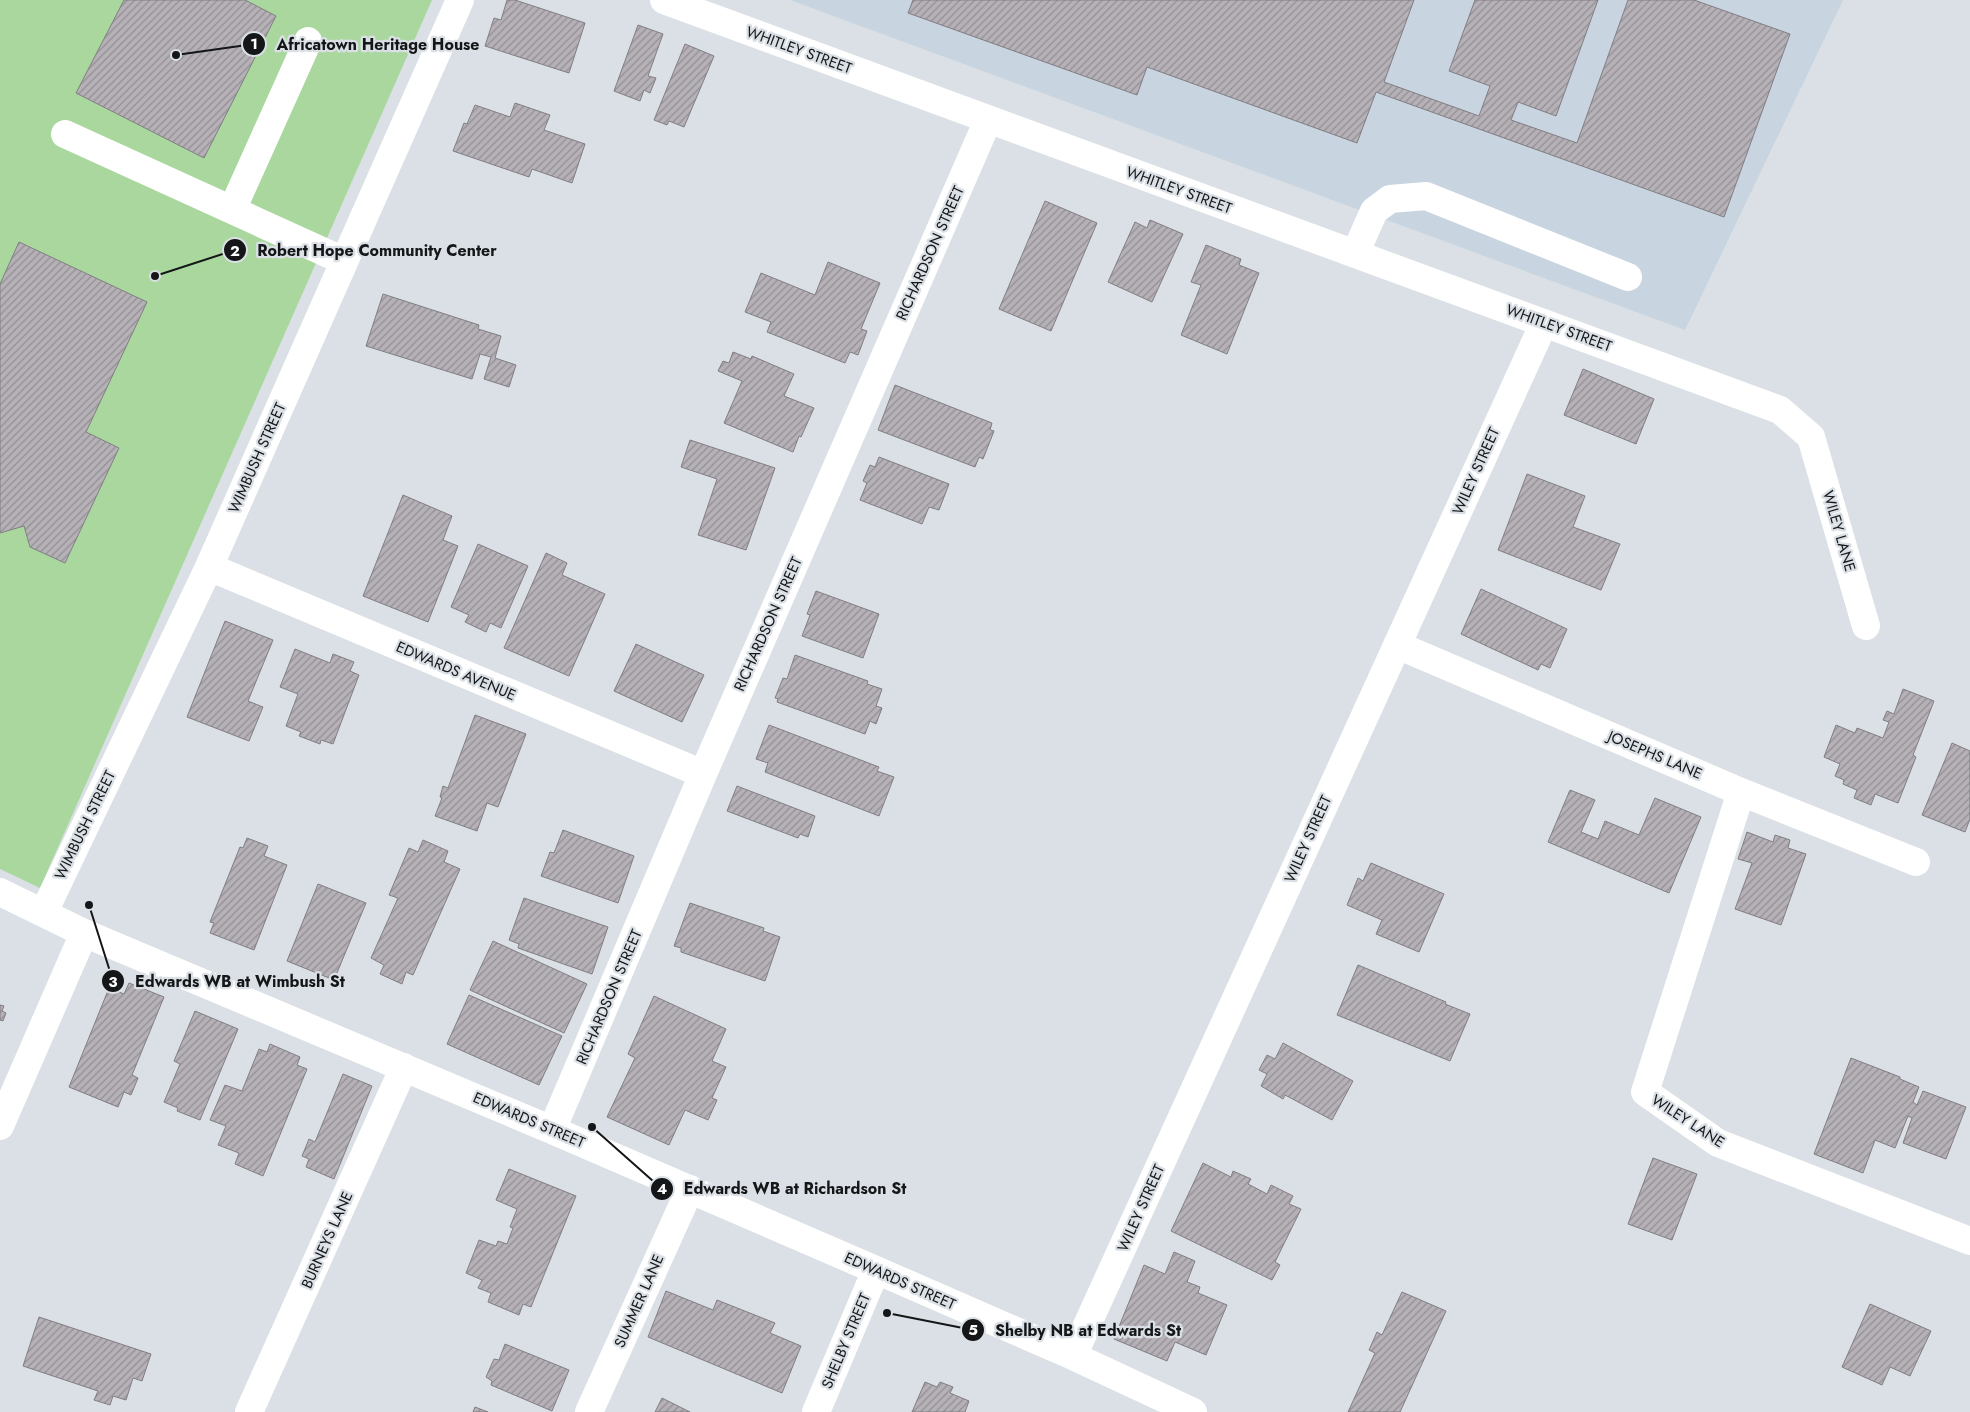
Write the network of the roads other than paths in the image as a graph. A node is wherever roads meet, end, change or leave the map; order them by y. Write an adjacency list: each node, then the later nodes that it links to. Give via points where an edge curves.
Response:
1 (460, 0): 8 (street, WIMBUSH STREET)
2 (664, 0): 4 (street, WHITLEY STREET)
3 (308, 40): 6 (street)
4 (988, 120): 7 (street, WHITLEY STREET); 15 (street, RICHARDSON STREET)
5 (65, 134): 6 (street)
6 (232, 210): 8 (street)
7 (1355, 254): 9 (street, via 1374,211 1390,199 1426,196); 10 (street, WHITLEY STREET)
8 (344, 262): 12 (street, WIMBUSH STREET)
9 (1628, 277)
10 (1544, 323): 11 (street, WHITLEY STREET, via 1780,410); 14 (street, WILEY STREET)
11 (1811, 437): 13 (street, WILEY LANE)
12 (209, 567): 15 (street, EDWARDS AVENUE); 19 (street, WIMBUSH STREET)
13 (1866, 626)
14 (1397, 645): 16 (street, JOSEPHS LANE); 27 (street, WILEY STREET)
15 (703, 774): 23 (street, RICHARDSON STREET)
16 (1741, 792): 17 (street, JOSEPHS LANE); 25 (street, WILEY LANE, via 1645,1092 1718,1143)
17 (1916, 862)
18 (0, 892): 19 (street, EDWARDS STREET)
19 (44, 912): 20 (street, EDWARDS STREET)
20 (84, 932): 21 (street, EDWARDS STREET); 22 (street)
21 (404, 1067): 23 (street, EDWARDS STREET); 28 (street, BURNEYS LANE)
22 (0, 1126)
23 (552, 1130): 24 (street, EDWARDS STREET)
24 (690, 1190): 26 (street, EDWARDS STREET); 29 (street, SUMMER LANE)
25 (1970, 1241)
26 (876, 1270): 27 (street, EDWARDS STREET); 30 (street, SHELBY STREET)
27 (1073, 1356): 31 (street, EDWARDS STREET)
28 (249, 1412)
29 (589, 1412)
30 (816, 1412)
31 (1193, 1412)

